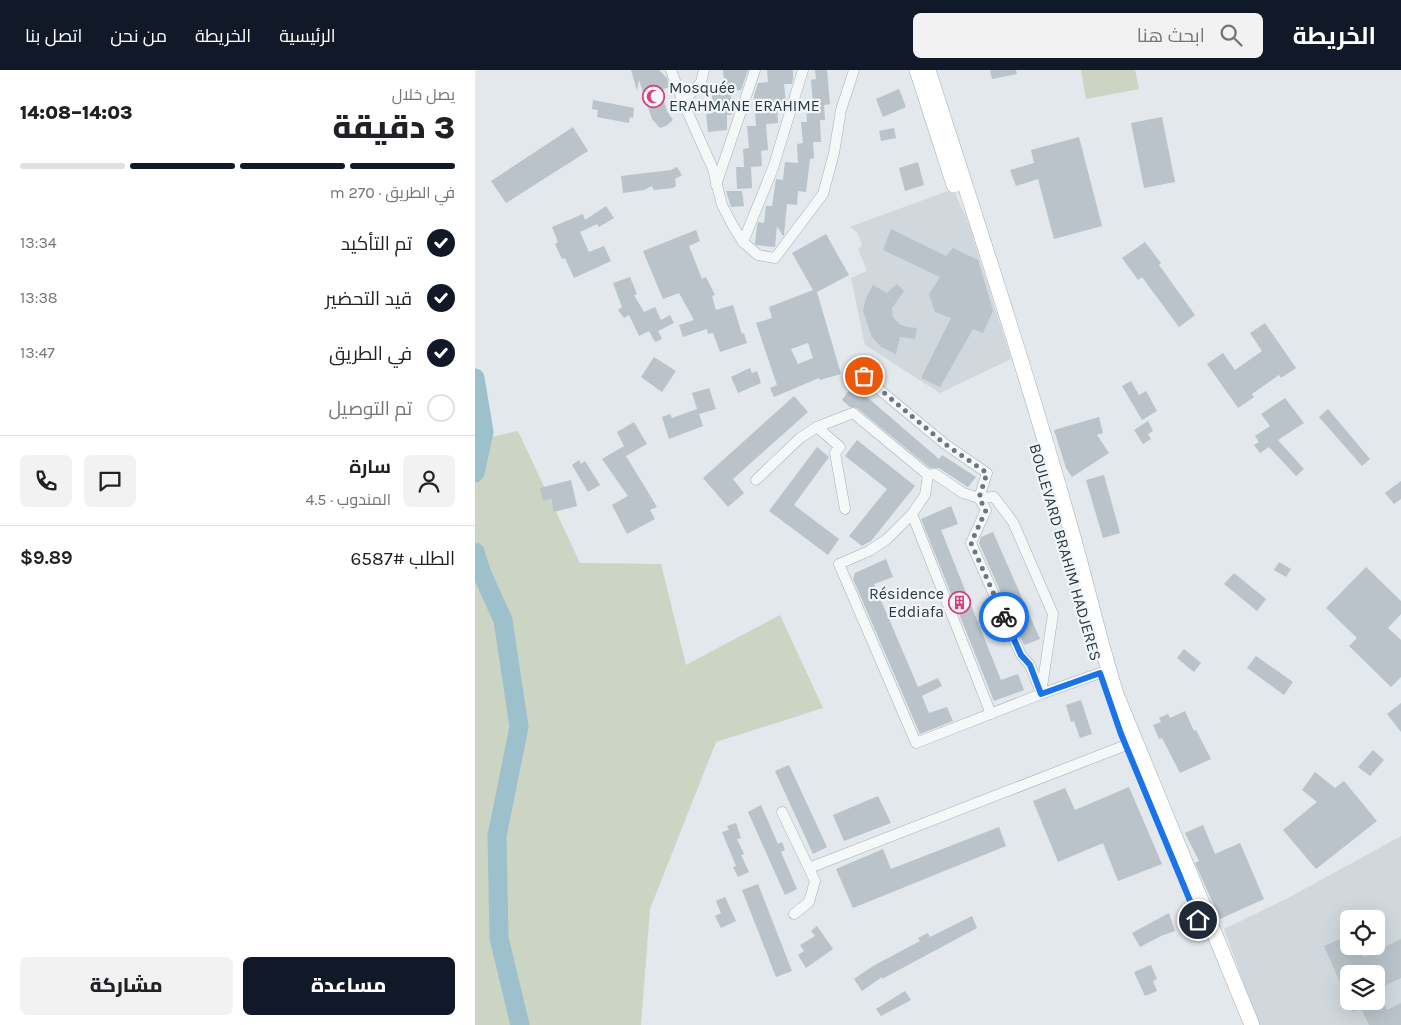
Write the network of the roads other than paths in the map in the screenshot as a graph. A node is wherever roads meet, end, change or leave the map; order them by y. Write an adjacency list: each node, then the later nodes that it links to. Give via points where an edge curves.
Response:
1 (671, 70): 8 (street)
2 (704, 70): 8 (street, via 701,82)
3 (755, 70): 9 (street)
4 (803, 70): 10 (street, via 773,168)
5 (854, 70): 10 (street, via 841,110 823,194 775,258 758,255)
6 (917, 70): 18 (main road, BOULEVARD BRAHIM HADJERES, via 1056,511)
7 (928, 70): 21 (main road, via 994,272 1069,520)
8 (683, 102): 9 (street, via 713,170)
9 (716, 187): 10 (street, via 721,206)
10 (743, 242)
11 (864, 376): 15 (street, via 945,444 987,473)
12 (817, 427): 13 (street, via 853,413); 14 (street, via 800,438); 16 (street, via 840,447 835,453)
13 (928, 474): 15 (street, via 935,474 963,493); 17 (street, via 925,496)
14 (756, 480)
15 (979, 498): 19 (street, via 986,510 971,543); 19 (street, via 994,497 1013,522 1053,614)
16 (845, 509)
17 (912, 514): 20 (street); 20 (street, via 869,551 839,564 916,744)
18 (1100, 673): 19 (street); 21 (main road, BOULEVARD BRAHIM HADJERES)
19 (1041, 694): 20 (street)
20 (991, 714)
21 (1130, 744): 23 (street); 25 (main road, BOULEVARD BRAHIM HADJERES); 26 (main road)
22 (782, 812): 23 (street)
23 (809, 868): 24 (street, via 815,881 813,894)
24 (795, 914)
25 (1241, 1025)
26 (1252, 1025)

